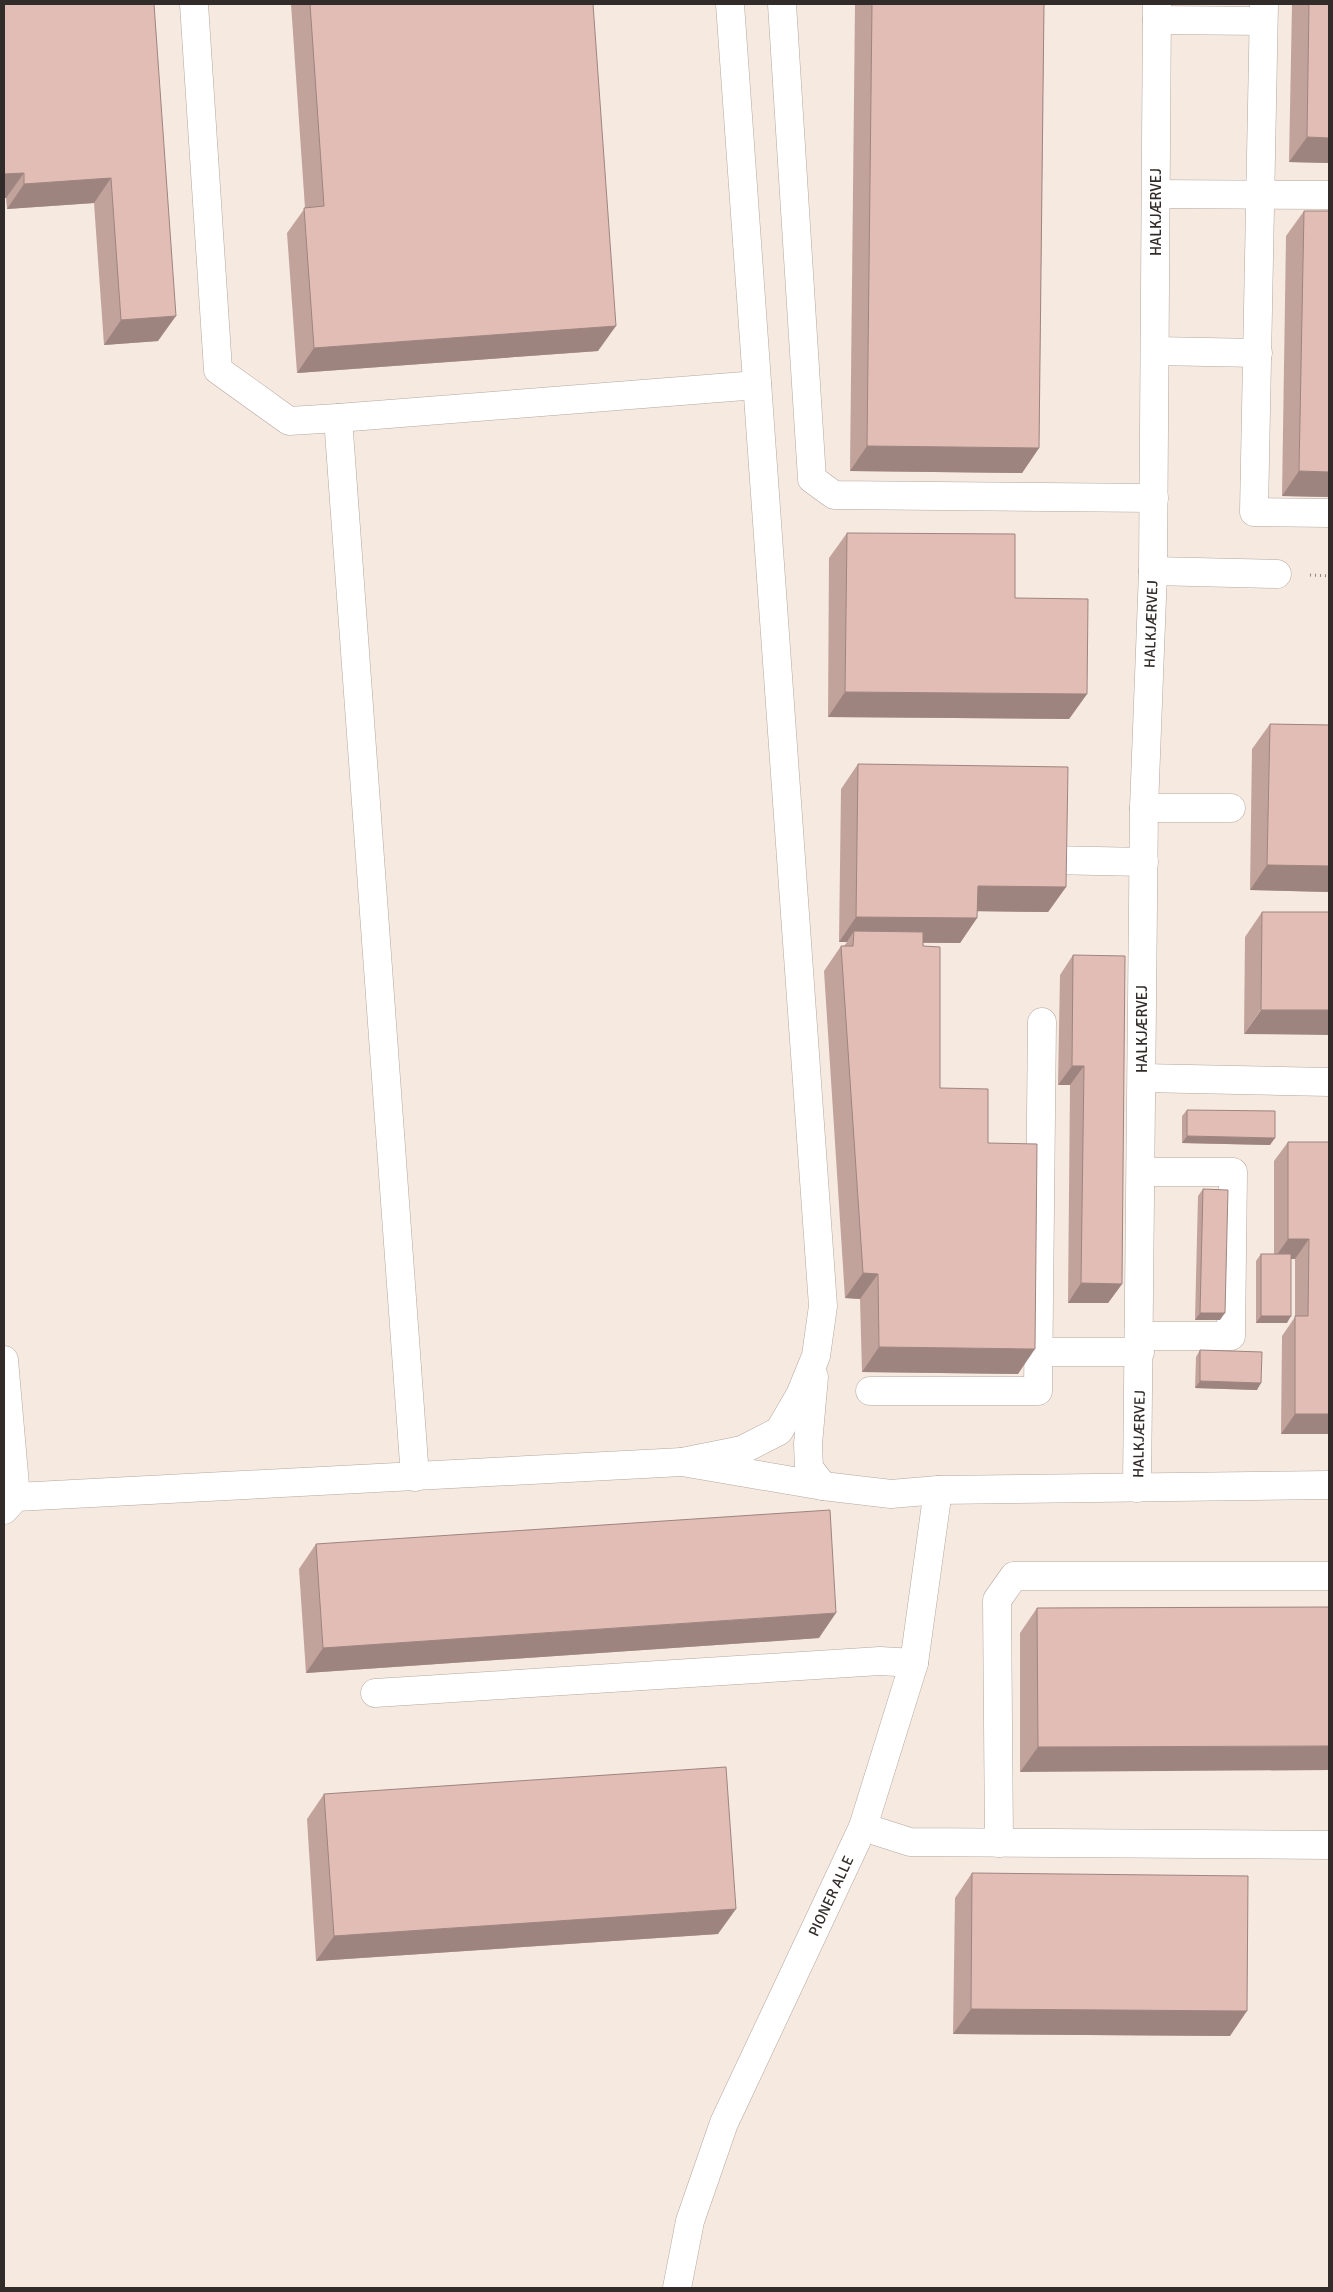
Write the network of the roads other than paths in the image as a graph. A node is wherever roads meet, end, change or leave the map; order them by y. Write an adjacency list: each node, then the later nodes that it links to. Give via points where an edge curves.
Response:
1 (194, 4): 12 (street, via 218,370 289,421)
2 (730, 4): 11 (street)
3 (782, 4): 13 (street, via 812,479 834,495)
4 (1157, 12): 5 (street); 6 (street, HALKJÆRVEJ)
5 (1264, 12): 7 (street)
6 (1156, 194): 7 (street); 9 (street, HALKJÆRVEJ)
7 (1260, 195): 8 (street); 10 (street)
8 (1329, 195)
9 (1155, 351): 10 (street); 13 (street, HALKJÆRVEJ)
10 (1258, 353): 14 (street, via 1254,512)
11 (757, 385): 12 (street); 27 (street, via 822,1306)
12 (338, 418): 31 (street)
13 (1154, 498): 15 (street, HALKJÆRVEJ)
14 (1329, 513)
15 (1153, 571): 16 (street, HALKJÆRVEJ); 17 (street, HALKJÆRVEJ)
16 (1277, 574)
17 (1144, 808): 18 (street); 20 (street, HALKJÆRVEJ)
18 (1231, 808)
19 (1049, 860): 20 (street)
20 (1144, 862): 22 (street, HALKJÆRVEJ)
21 (1042, 1022): 26 (street)
22 (1142, 1078): 23 (street); 24 (street, HALKJÆRVEJ)
23 (1329, 1082)
24 (1141, 1172): 25 (street, HALKJÆRVEJ); 25 (street, via 1233,1172 1231,1336)
25 (1140, 1344): 26 (street); 34 (street, HALKJÆRVEJ)
26 (1039, 1352): 29 (street, via 1038,1391)
27 (816, 1356): 30 (street, via 800,1395 779,1431 742,1450); 33 (street, via 809,1468)
28 (4, 1360): 36 (street)
29 (870, 1391)
30 (682, 1462): 31 (street); 33 (street, HALKJÆRVEJ)
31 (415, 1477): 36 (street)
32 (1329, 1485): 34 (street, HALKJÆRVEJ)
33 (823, 1486): 35 (street, HALKJÆRVEJ, via 891,1494)
34 (1138, 1488): 35 (street, HALKJÆRVEJ)
35 (938, 1490): 38 (street, PIONER ALLE)
36 (10, 1504)
37 (1329, 1576): 41 (street, via 1014,1576 998,1600)
38 (914, 1663): 39 (street, via 880,1661); 40 (street, PIONER ALLE)
39 (375, 1693)
40 (863, 1827): 41 (street, via 910,1842); 43 (street, PIONER ALLE, via 724,2123 690,2221)
41 (999, 1843): 42 (street)
42 (1329, 1845)
43 (677, 2288)

